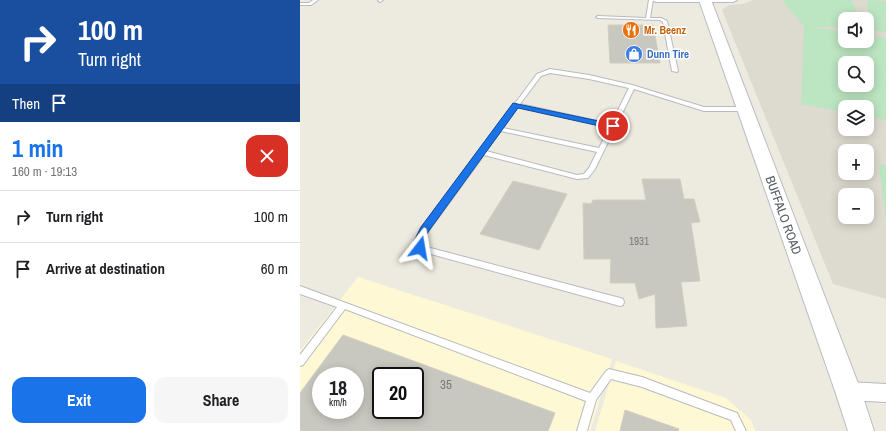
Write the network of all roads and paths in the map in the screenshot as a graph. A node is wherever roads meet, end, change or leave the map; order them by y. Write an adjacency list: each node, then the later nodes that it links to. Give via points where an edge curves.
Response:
1 (316, 0): 7 (lane, via 310,4)
2 (650, 0): 9 (lane)
3 (656, 0): 4 (street)
4 (663, 0): 6 (street)
5 (733, 0): 6 (street)
6 (706, 1): 13 (main road, BUFFALO ROAD)
7 (300, 4)
8 (598, 17): 9 (lane)
9 (648, 18): 10 (lane, via 665,21)
10 (675, 71)
11 (632, 87): 12 (lane, via 550,71 539,75); 13 (lane, via 704,109); 14 (lane)
12 (516, 105): 14 (lane); 15 (lane)
13 (745, 109): 22 (main road, BUFFALO ROAD)
14 (613, 126): 16 (lane)
15 (499, 129): 16 (lane); 17 (lane)
16 (601, 151): 17 (lane, via 586,176 577,176)
17 (482, 152): 19 (lane, via 425,230 419,241 420,248)
18 (300, 290): 20 (lane)
19 (620, 302)
20 (344, 304): 21 (lane); 24 (lane)
21 (300, 362)
22 (848, 391): 23 (street); 27 (main road, BUFFALO ROAD)
23 (886, 393)
24 (592, 398): 25 (lane); 26 (lane, via 609,374 642,382 734,416)
25 (582, 431)
26 (741, 431)
27 (861, 431)

